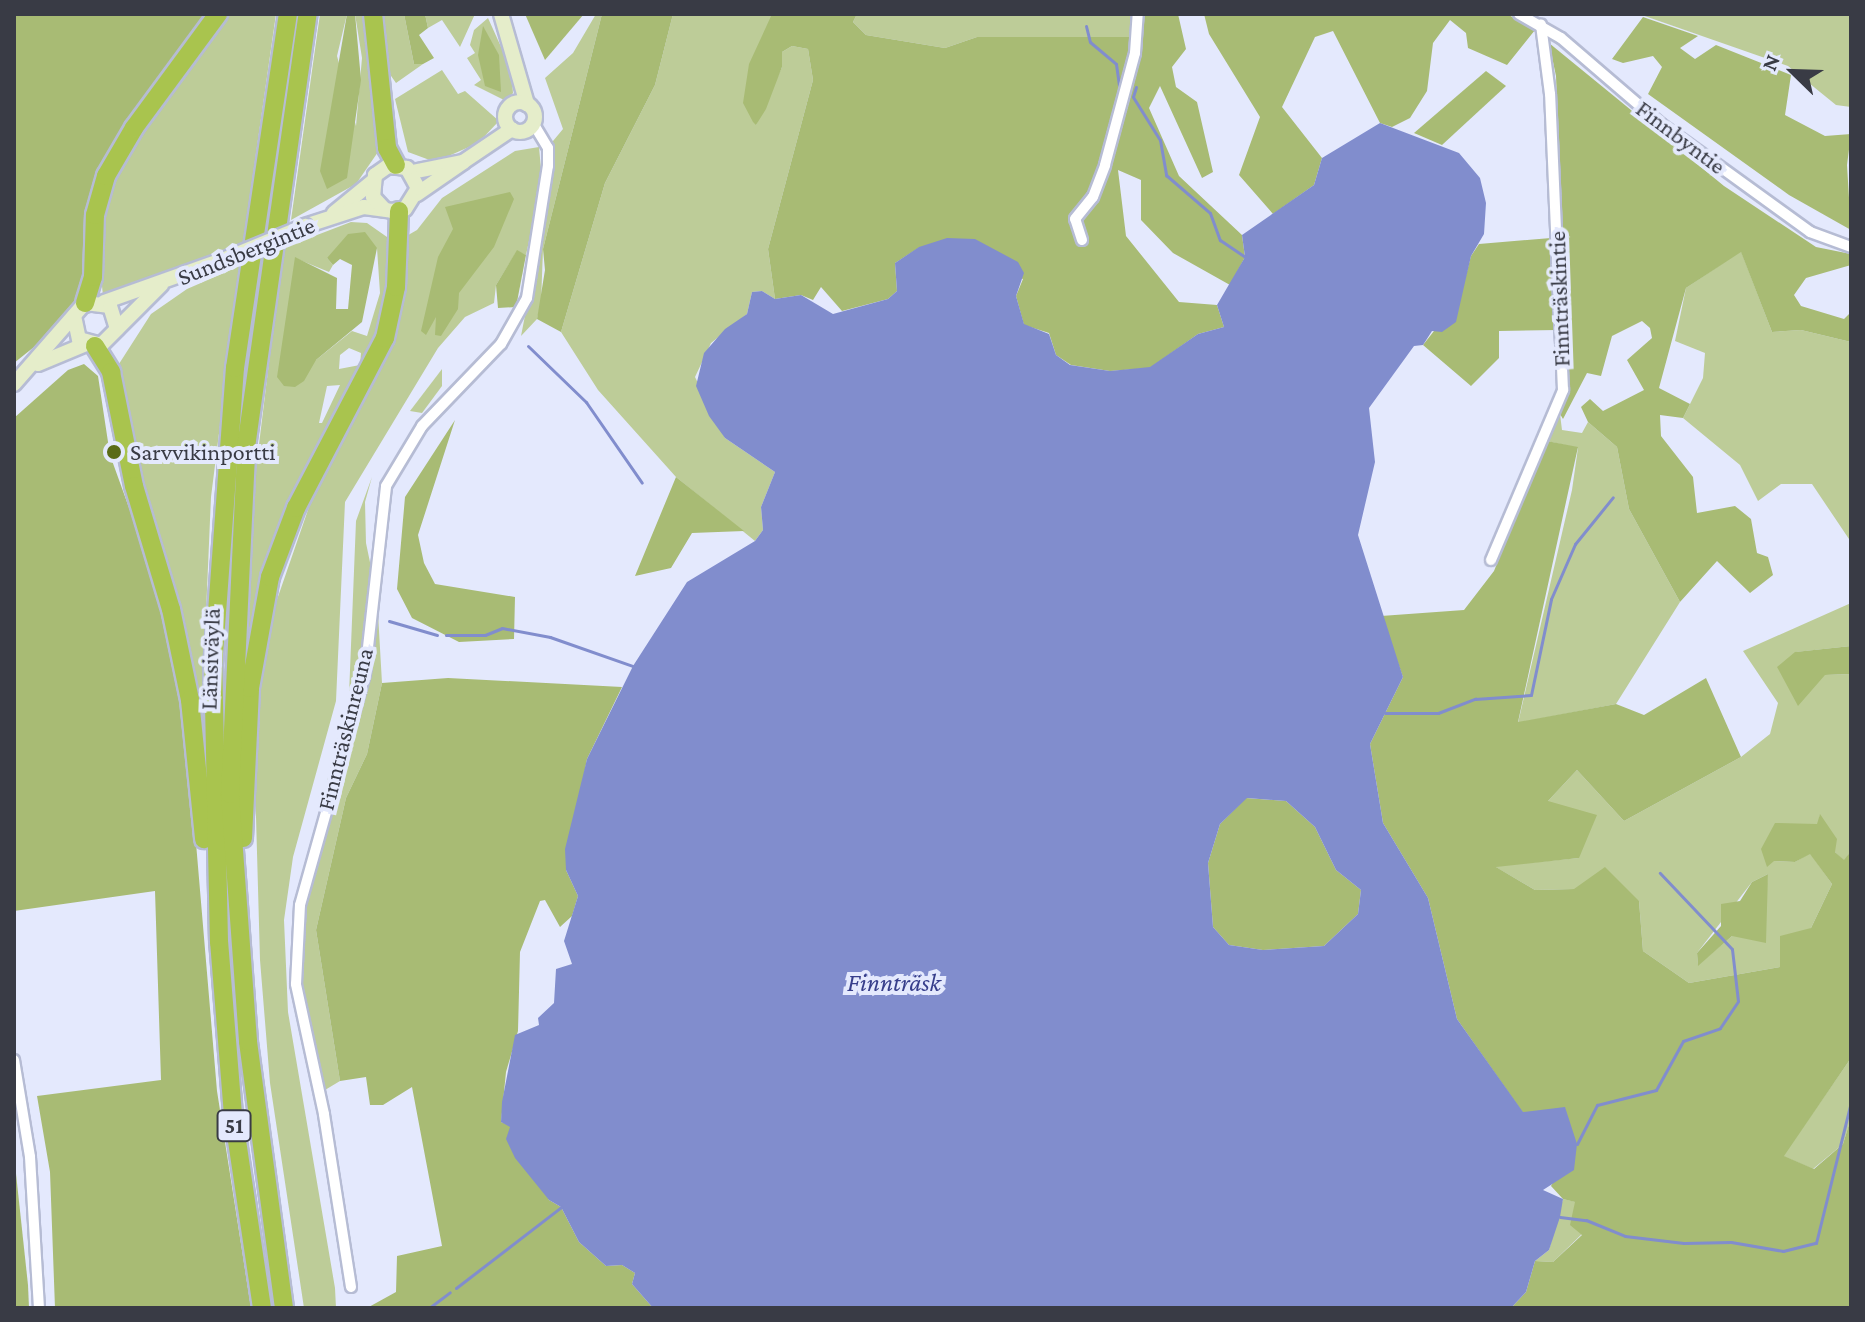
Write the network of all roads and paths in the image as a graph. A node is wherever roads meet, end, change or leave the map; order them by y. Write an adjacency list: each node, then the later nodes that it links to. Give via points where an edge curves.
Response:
1 (218, 14): 21 (highway, via 134,128 106,176 95,215)
2 (288, 14): 27 (highway, Länsiväylä / 51, via 235,368 218,564 213,683)
3 (308, 14): 28 (highway, Länsiväylä / 51, via 255,374 241,519 230,794)
4 (373, 14): 13 (highway, via 387,148)
5 (501, 14): 9 (main road)
6 (1138, 14): 18 (street, via 1135,53 1105,165 1093,197 1075,219)
7 (1519, 14): 8 (street, Finnbyntie)
8 (1541, 25): 19 (street, Finnbyntie, via 1731,176 1810,232); 26 (street, Finnträskintie, via 1550,94 1563,390)
9 (527, 104): 10 (main road); 11 (main road, via 516,103 507,111)
10 (533, 123): 11 (main road, via 526,130); 30 (street, Finnträskinreuna, via 548,148 548,166 527,298 510,333 422,426 386,486 365,674 300,905 296,984 324,1114)
11 (512, 129): 12 (main road)
12 (463, 162): 13 (main road); 15 (main road)
13 (404, 168): 14 (main road, via 381,169); 15 (main road)
14 (372, 182): 16 (main road, via 373,197); 17 (main road, Sundsbergintie)
15 (417, 194): 16 (main road)
16 (392, 210): 17 (main road, Sundsbergintie); 28 (highway, via 396,287 385,338 296,508 262,610 248,719)
17 (331, 216): 20 (main road, Sundsbergintie, bridge)
18 (1082, 240)
19 (1851, 247)
20 (161, 285): 21 (main road, Sundsbergintie); 22 (main road, Sundsbergintie)
21 (87, 307): 22 (main road, via 117,316); 23 (main road, via 73,329); 24 (main road)
22 (117, 329): 23 (main road, via 107,342)
23 (91, 345): 24 (main road); 27 (highway, via 111,372 130,473 182,659)
24 (31, 368): 25 (main road)
25 (14, 384)
26 (1491, 560)
27 (219, 942): 32 (highway, Länsiväylä / 51, via 233,1115)
28 (240, 947): 33 (highway, Länsiväylä / 51)
29 (14, 1060): 31 (street, via 30,1157)
30 (351, 1287)
31 (39, 1308)
32 (262, 1308)
33 (284, 1308)

